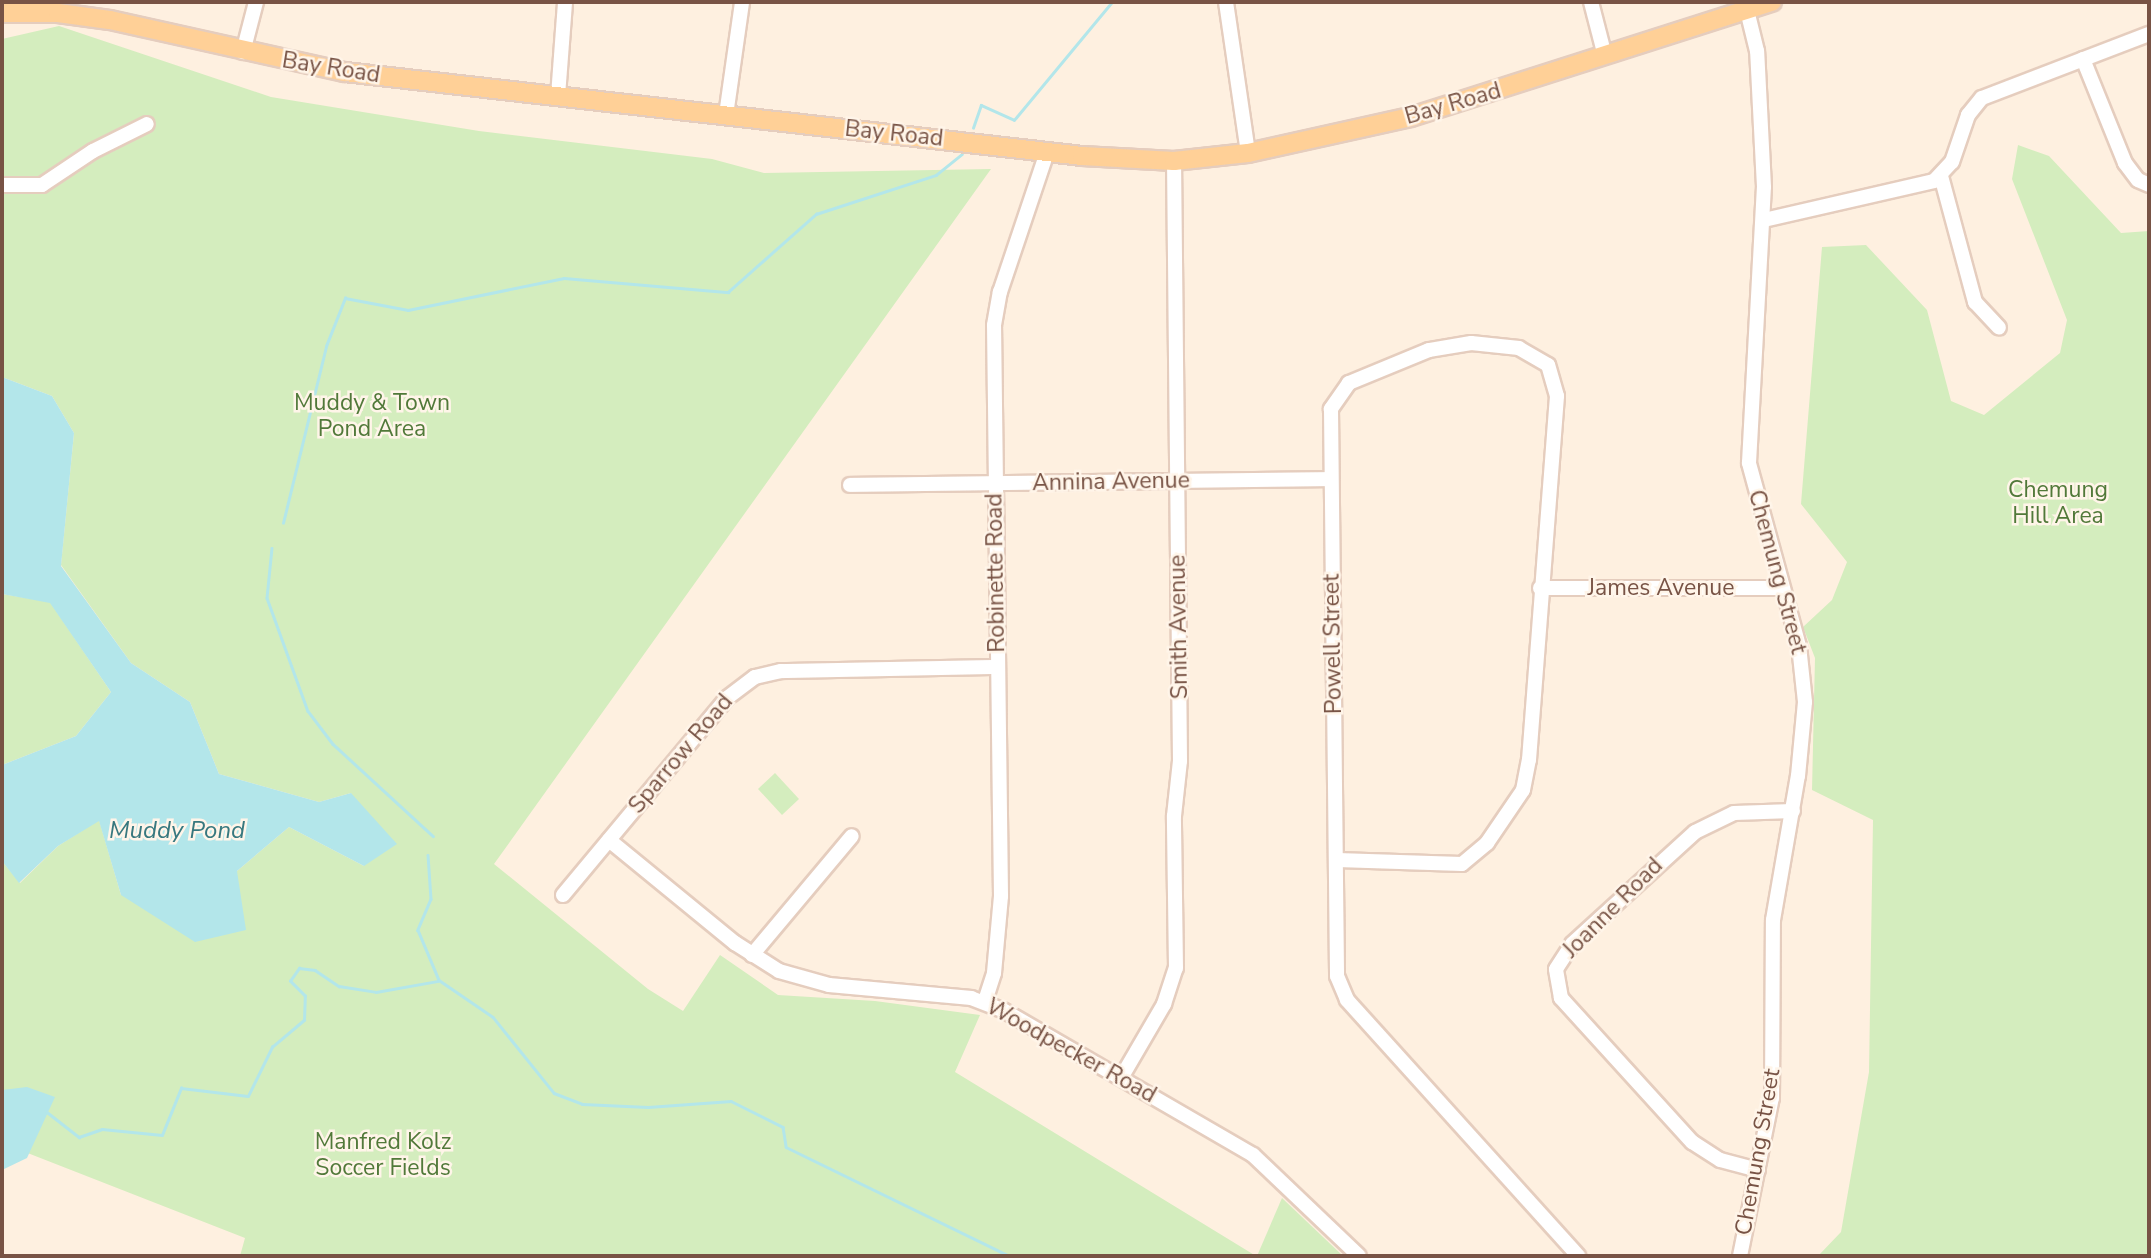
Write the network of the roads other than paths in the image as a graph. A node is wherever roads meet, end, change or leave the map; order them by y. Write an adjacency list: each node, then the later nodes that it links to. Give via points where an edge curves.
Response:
1 (256, 2): 10 (street)
2 (565, 2): 13 (street)
3 (742, 2): 14 (street)
4 (1226, 2): 17 (street)
5 (1591, 2): 11 (street)
6 (1772, 2): 7 (main road, Bay Road)
7 (1746, 6): 11 (main road, Bay Road); 22 (street, Chemung Street, via 1757,51)
8 (2, 13): 10 (main road, Bay Road, via 58,13 110,20)
9 (2149, 34): 12 (street)
10 (243, 52): 13 (main road, Bay Road, via 345,72)
11 (1605, 57): 17 (main road, Bay Road, via 1411,117)
12 (2083, 59): 19 (street, via 1976,103 1956,153); 21 (street, via 2125,163)
13 (558, 96): 14 (main road, Bay Road)
14 (726, 115): 16 (main road, Bay Road)
15 (147, 124): 20 (street, via 93,150 43,185)
16 (1047, 152): 18 (main road, Bay Road); 26 (street, Robinette Road, via 996,308)
17 (1248, 153): 18 (main road, Bay Road)
18 (1174, 161): 25 (street, Smith Avenue)
19 (1941, 176): 22 (street, via 1919,186); 23 (street, via 1972,294 1979,309)
20 (2, 185)
21 (2149, 186)
22 (1764, 220): 29 (street, Chemung Street, via 1748,451 1760,517)
23 (1999, 328)
24 (1329, 479): 25 (street, Annina Avenue); 28 (street, Powell Street, via 1331,409 1349,383 1446,346 1479,343 1529,352 1548,365 1556,383); 34 (street, Powell Street)
25 (1177, 481): 26 (street, Annina Avenue); 38 (street, Smith Avenue, via 1176,968 1164,1004)
26 (995, 483): 27 (street, Annina Avenue); 30 (street, Robinette Road)
27 (850, 485)
28 (1540, 588): 29 (street, James Avenue); 34 (street, Powell Street, via 1527,776 1520,795 1487,843 1468,861 1453,866)
29 (1782, 588): 31 (street, Chemung Street, via 1799,646 1804,691)
30 (998, 667): 33 (street, Sparrow Road, via 781,671 755,677 734,689); 37 (street, Robinette Road, via 1001,896 994,973)
31 (1793, 811): 39 (street, Chemung Street, via 1773,920 1774,1073); 39 (street, Joanne Road, via 1734,813 1695,832 1572,944 1556,969 1562,998 1692,1142 1720,1160)
32 (852, 836): 36 (street)
33 (609, 840): 35 (street, Sparrow Road); 36 (street, Woodpecker Road)
34 (1336, 860): 41 (street, Powell Street, via 1337,976 1343,994)
35 (563, 895)
36 (752, 956): 37 (street, Woodpecker Road, via 812,982)
37 (985, 1001): 38 (street, Woodpecker Road)
38 (1121, 1078): 40 (street, Woodpecker Road, via 1262,1162)
39 (1758, 1170): 42 (street, Chemung Street)
40 (1359, 1256)
41 (1578, 1256)
42 (1740, 1256)

